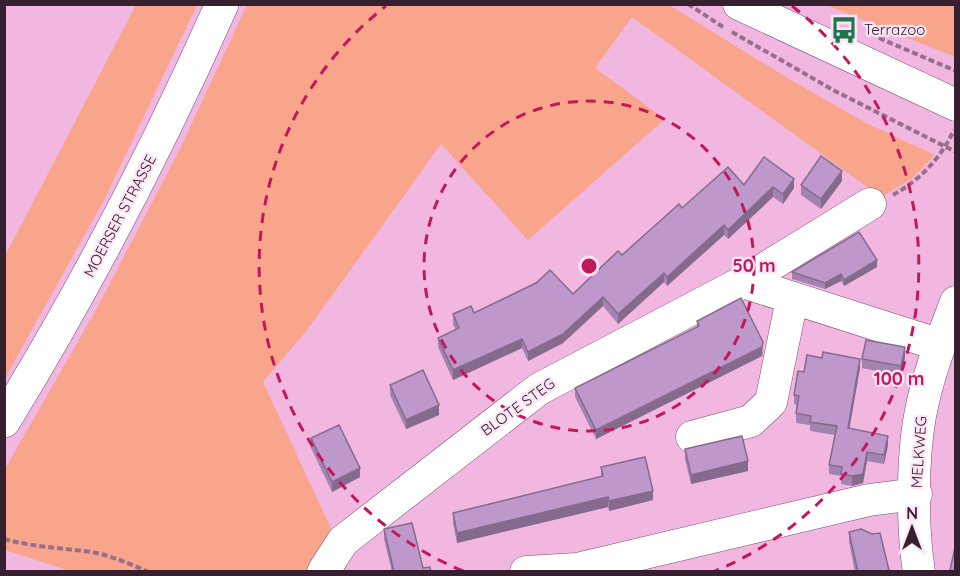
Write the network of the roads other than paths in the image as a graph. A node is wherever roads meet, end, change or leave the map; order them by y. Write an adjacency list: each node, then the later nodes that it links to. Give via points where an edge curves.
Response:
1 (222, 4): 9 (main road, MOERSER STRASSE, via 141,179)
2 (739, 4): 3 (street)
3 (956, 105)
4 (870, 204): 5 (street, BLOTE STEG)
5 (743, 282): 6 (street); 12 (street, BLOTE STEG, via 539,389 343,541)
6 (792, 299): 8 (street); 10 (street, via 771,402 751,421)
7 (956, 302): 8 (street, MELKWEG)
8 (940, 345): 11 (street, MELKWEG, via 920,417)
9 (4, 421)
10 (692, 437)
11 (916, 494): 13 (street, via 869,500 576,568); 14 (street, MELKWEG)
12 (323, 572)
13 (526, 572)
14 (919, 572)

